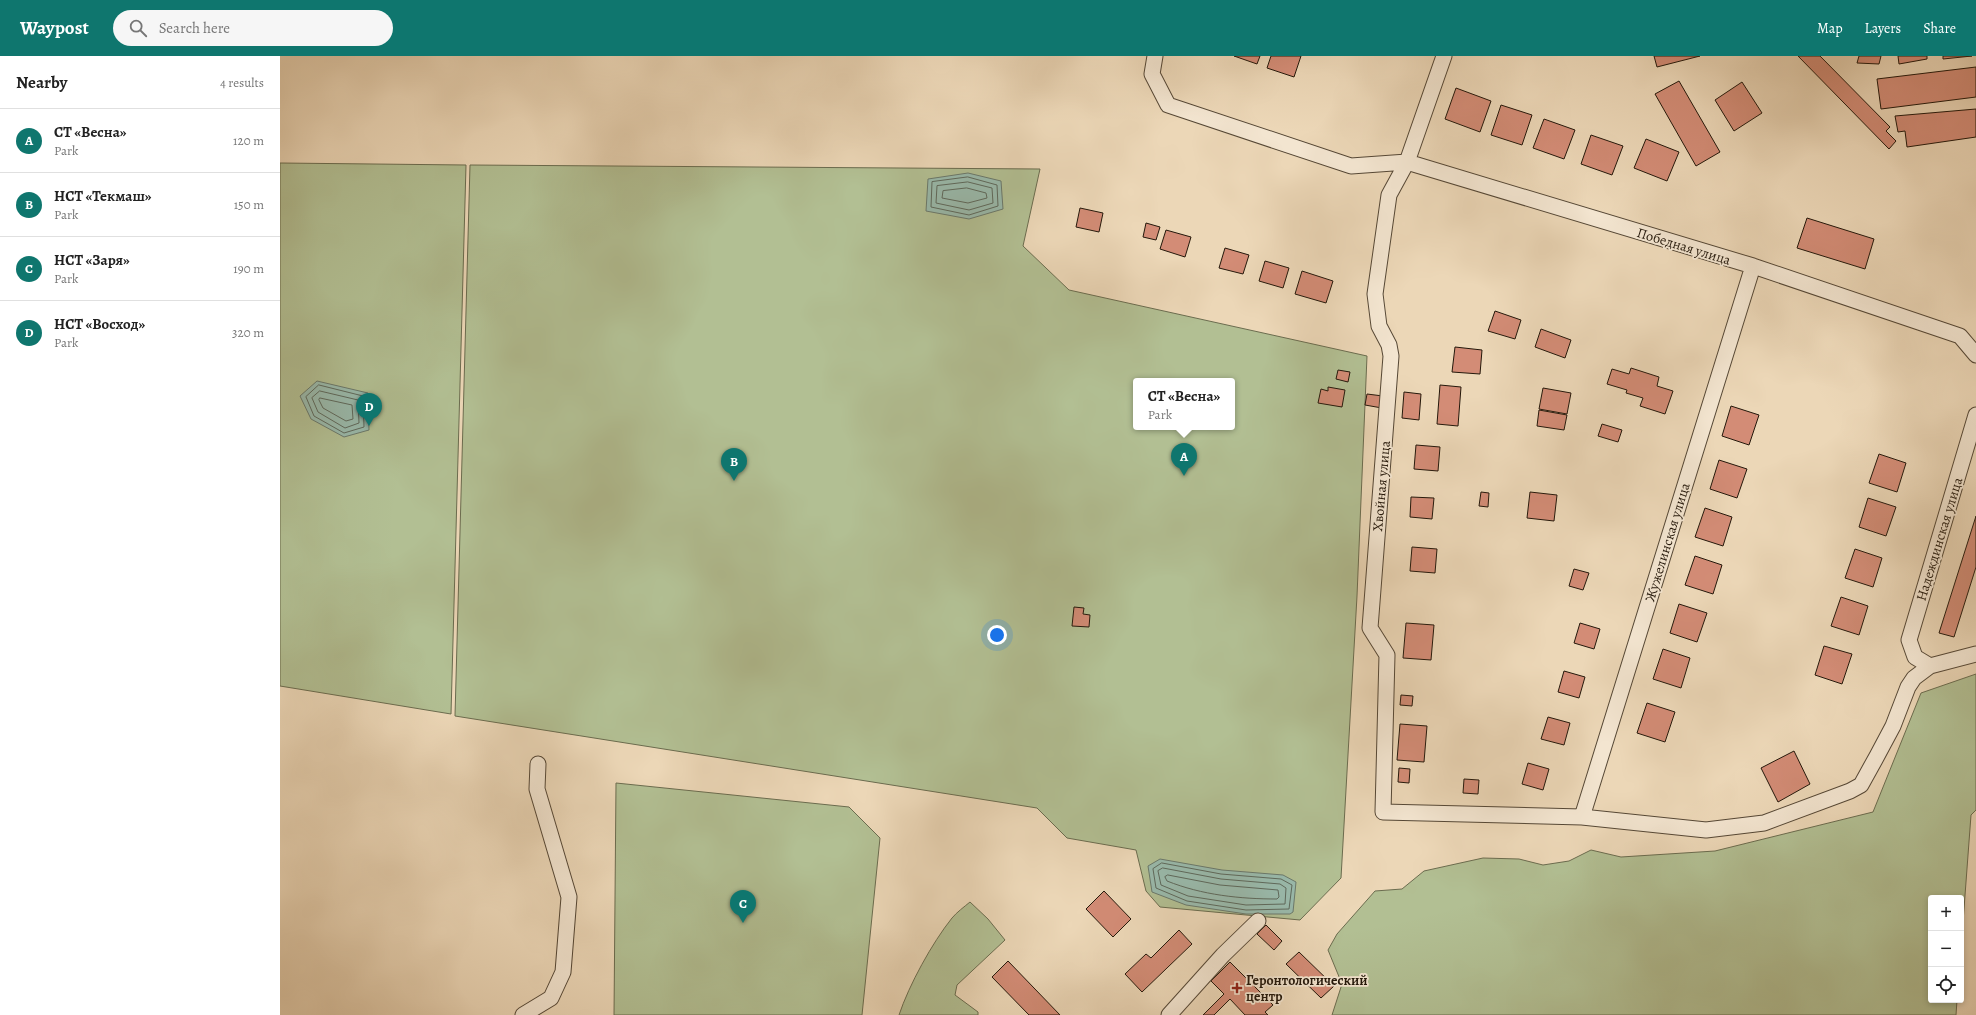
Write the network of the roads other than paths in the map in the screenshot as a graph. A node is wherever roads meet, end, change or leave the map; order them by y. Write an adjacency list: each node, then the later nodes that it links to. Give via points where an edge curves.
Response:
1 (1155, 56): 3 (street, via 1152,74 1168,105 1351,166)
2 (1444, 56): 3 (street, Хвойная улица)
3 (1407, 162): 4 (street, Победная улица); 10 (street, Хвойная улица, via 1389,195 1375,294 1379,326 1389,345 1390,356 1370,628 1387,656 1382,812)
4 (1753, 266): 5 (street, Победная улица, via 1960,336); 10 (street, Жужелинская улица)
5 (1976, 355)
6 (1976, 415): 8 (street, Надеждинская улица, via 1909,640 1915,657)
7 (1976, 654): 8 (street)
8 (1930, 666): 10 (street, via 1914,678 1908,687 1893,726 1861,785 1850,791 1764,823 1739,827 1706,830)
9 (538, 764): 12 (street, via 537,789 569,897 563,972 551,998)
10 (1582, 817)
11 (1258, 921): 13 (street, via 1223,955)
12 (523, 1015)
13 (1169, 1015)

